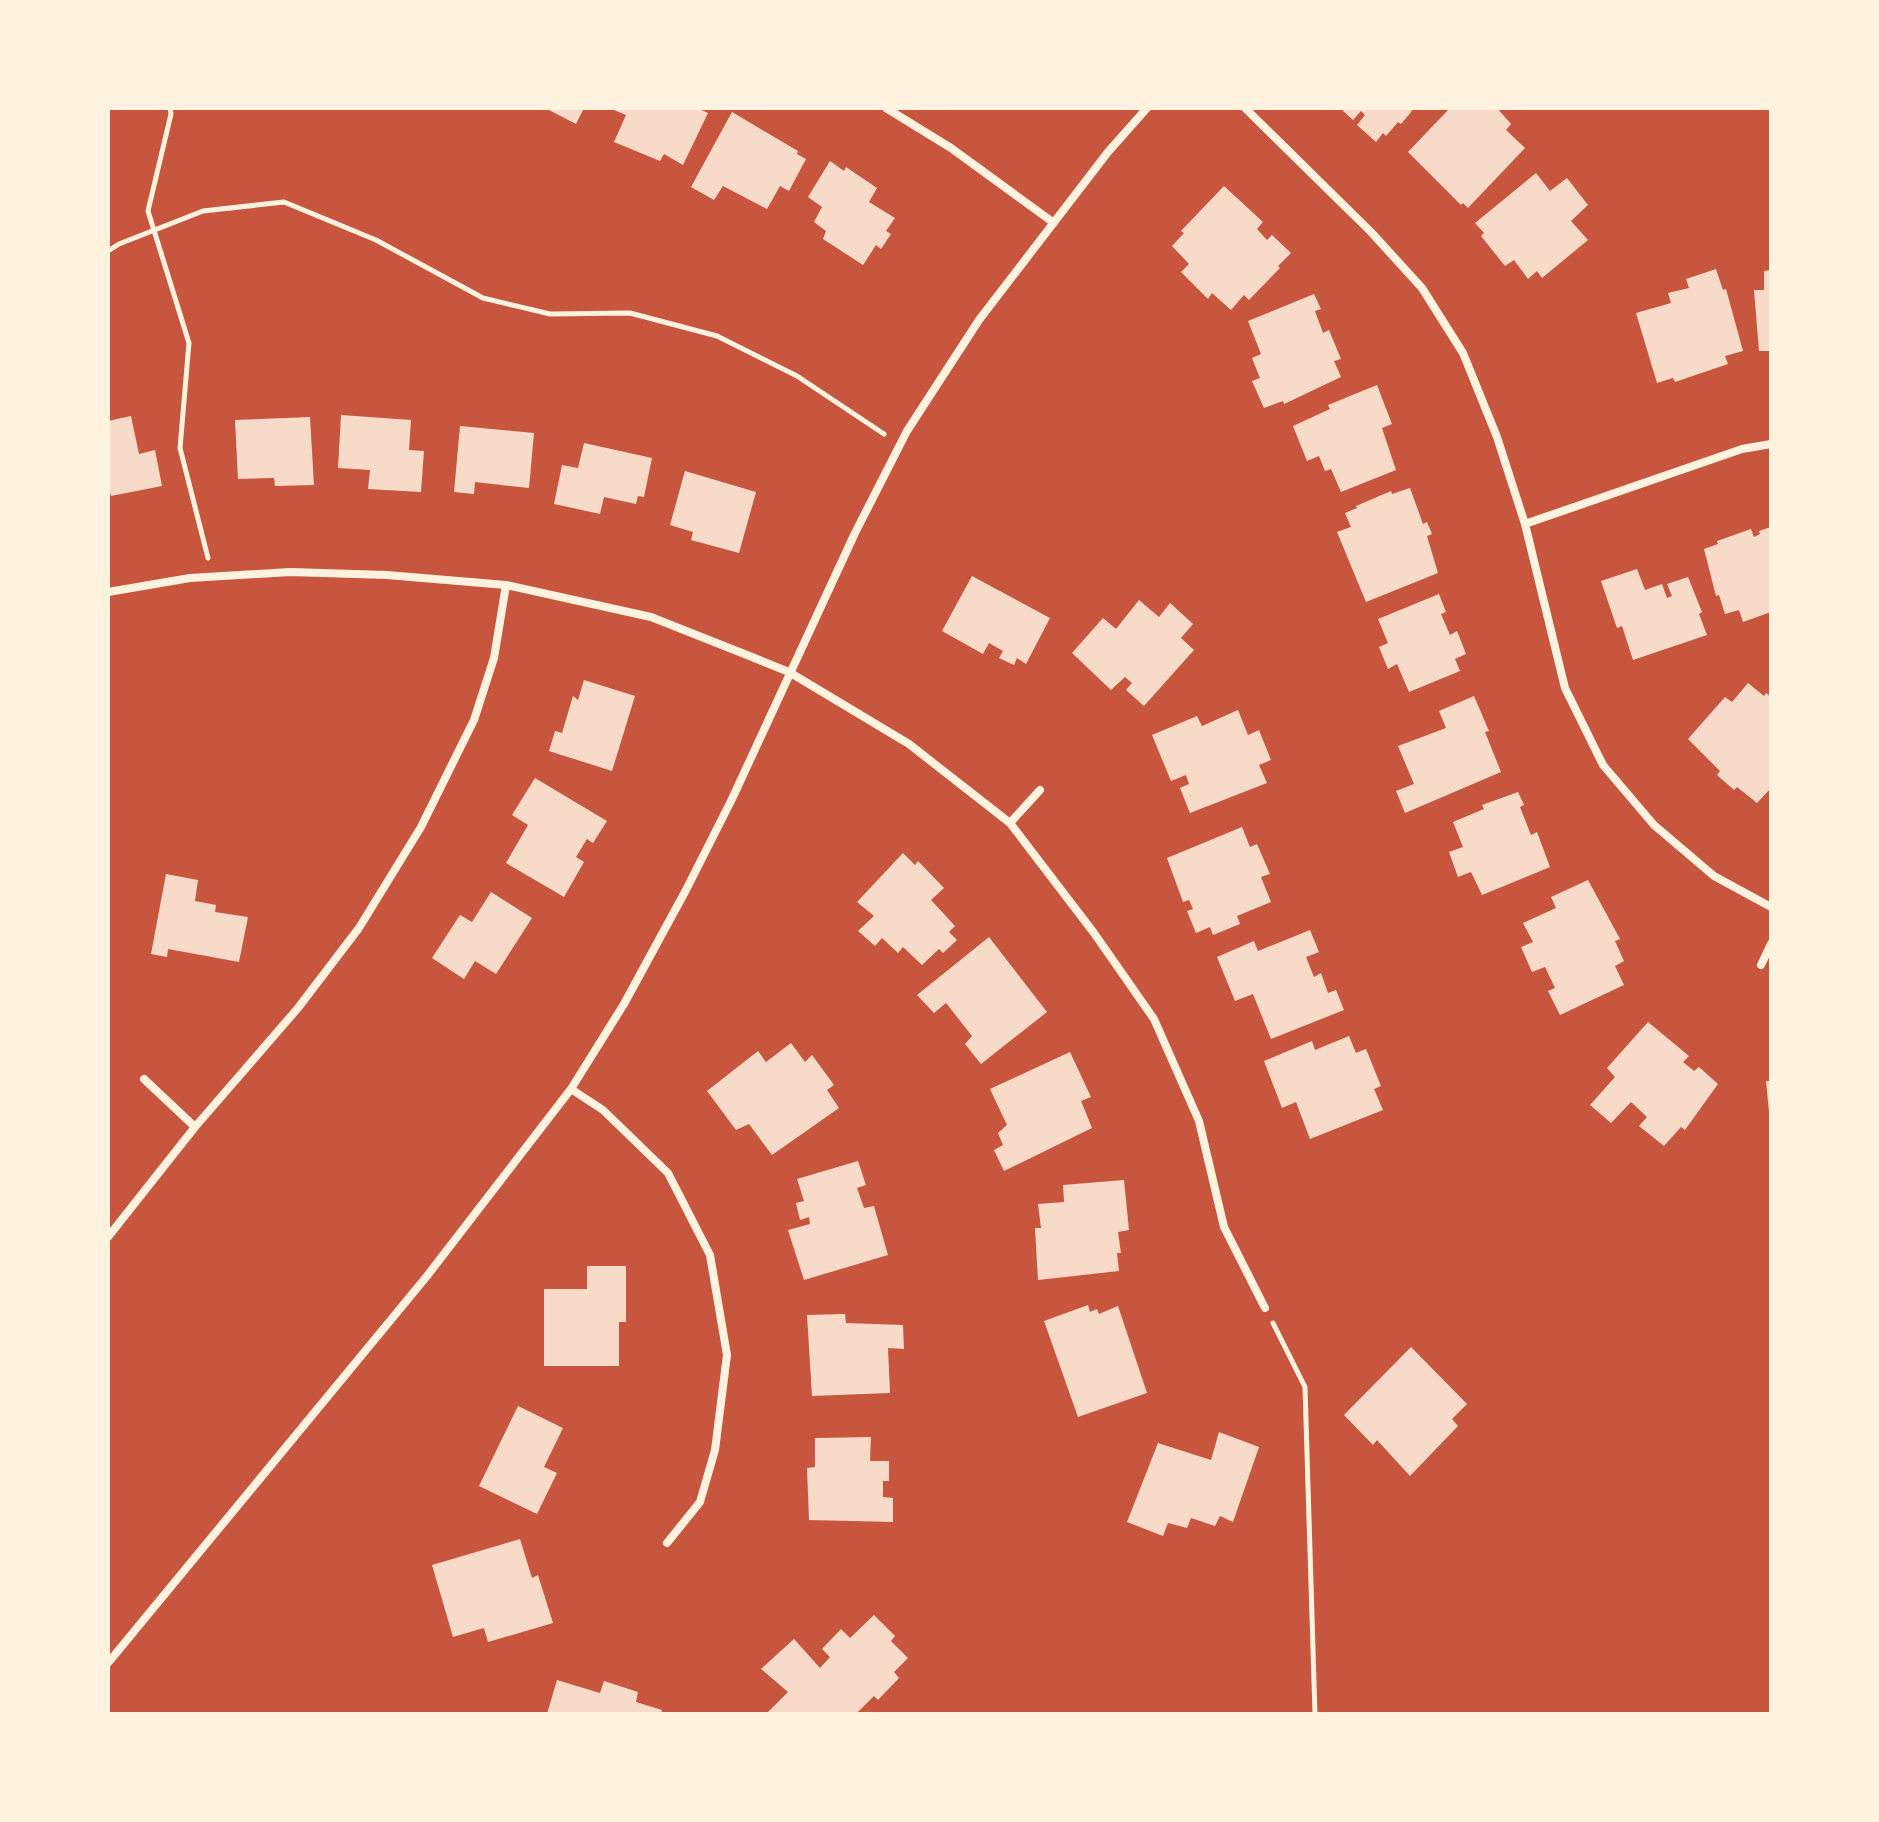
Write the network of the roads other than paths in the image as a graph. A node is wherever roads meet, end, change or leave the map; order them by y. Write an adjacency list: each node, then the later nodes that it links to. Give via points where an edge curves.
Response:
1 (886, 108): 4 (street)
2 (1147, 108): 4 (street)
3 (1245, 108): 6 (street, via 1422,288 1463,353)
4 (1054, 223): 9 (street, via 979,320 900,445)
5 (1771, 444): 6 (street, via 1742,449)
6 (1525, 524): 12 (street, via 1565,688 1603,765 1654,825 1714,876)
7 (506, 585): 8 (street, via 290,572 190,578); 9 (street, via 651,617); 17 (street, via 494,658 474,720 421,827 359,928)
8 (108, 592)
9 (789, 672): 11 (street, via 909,744); 16 (street, via 686,890)
10 (1040, 790): 11 (street)
11 (1010, 823): 19 (street, via 1154,1019 1199,1121 1224,1227)
12 (1771, 907)
13 (1771, 944): 14 (street)
14 (1761, 965)
15 (144, 1079): 17 (street)
16 (571, 1089): 20 (street, via 603,1110 668,1173 710,1255 727,1355 715,1450 700,1502); 21 (street, via 427,1276)
17 (195, 1127): 18 (street)
18 (108, 1237)
19 (1265, 1308)
20 (667, 1543)
21 (108, 1663)

